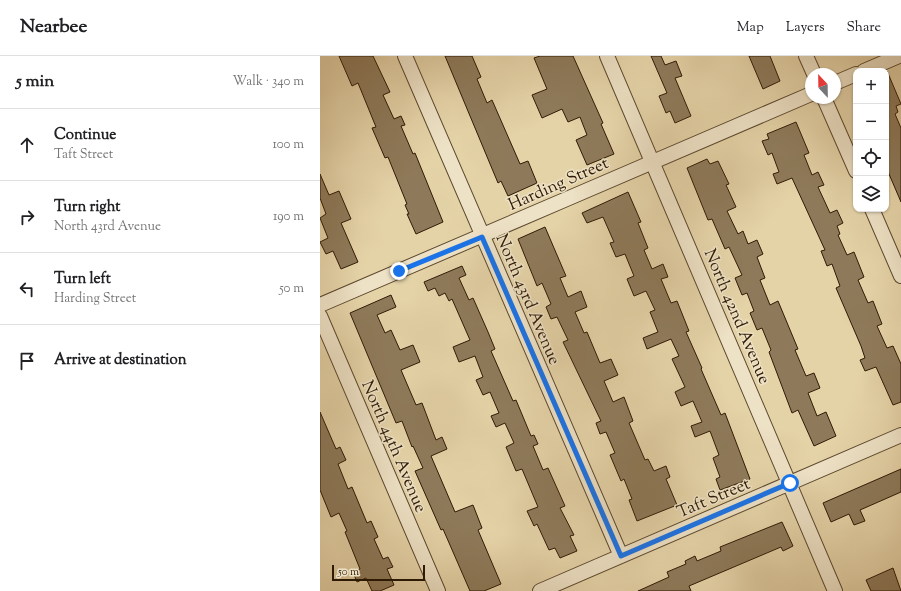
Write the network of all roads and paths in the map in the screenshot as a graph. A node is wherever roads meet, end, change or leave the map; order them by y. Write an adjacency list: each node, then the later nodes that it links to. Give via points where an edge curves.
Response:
1 (405, 56): 14 (street, North 43rd Avenue)
2 (607, 56): 11 (street, North 42nd Avenue)
3 (806, 56): 5 (street)
4 (899, 56): 6 (street)
5 (811, 68)
6 (871, 68)
7 (853, 75): 8 (street)
8 (841, 81)
9 (805, 97): 11 (street, Harding Street)
10 (827, 104): 12 (street)
11 (652, 161): 14 (street, Harding Street); 19 (street, North 42nd Avenue)
12 (853, 164)
13 (873, 212): 15 (street)
14 (482, 237): 16 (street, Harding Street); 20 (street, North 43rd Avenue)
15 (901, 276)
16 (320, 305)
17 (320, 316): 21 (street, North 44th Avenue)
18 (901, 435): 19 (street, Taft Street)
19 (790, 483): 20 (street, Taft Street); 23 (street, North 42nd Avenue)
20 (621, 556): 22 (street, Taft Street)
21 (438, 591)
22 (540, 591)
23 (835, 591)

